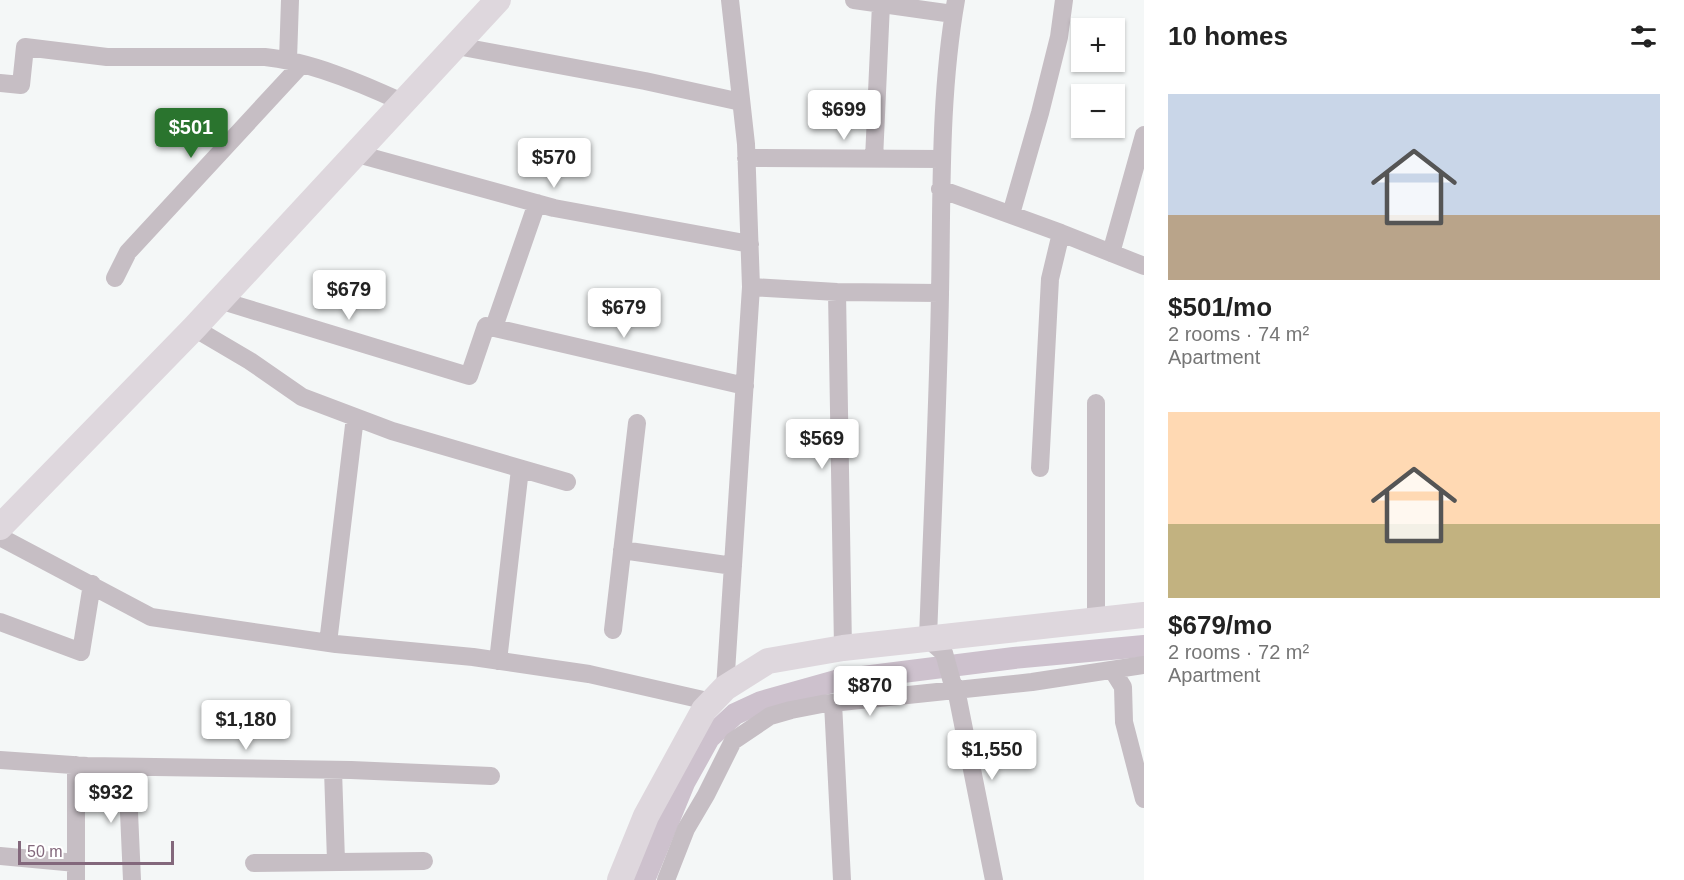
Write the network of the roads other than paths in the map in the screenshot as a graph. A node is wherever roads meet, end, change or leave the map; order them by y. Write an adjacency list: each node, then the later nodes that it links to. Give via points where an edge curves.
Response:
1 (290, 0): 9 (street)
2 (498, 0): 8 (street)
3 (730, 0): 12 (street)
4 (854, 0): 6 (street)
5 (1064, 0): 20 (street, via 1059,37)
6 (881, 4): 7 (street); 16 (street)
7 (954, 7): 17 (street)
8 (457, 46): 11 (street); 12 (street)
9 (295, 62): 10 (street, via 265,57 107,57 25,47 21,85); 11 (street, via 367,85); 25 (street, via 128,252)
10 (0, 83)
11 (402, 102): 14 (street)
12 (741, 102): 15 (street)
13 (1144, 135): 23 (street)
14 (354, 153): 19 (street); 29 (street)
15 (746, 158): 16 (street); 22 (street)
16 (874, 159): 17 (street)
17 (942, 159): 18 (street)
18 (940, 189): 20 (street); 28 (street)
19 (537, 203): 22 (street); 30 (street)
20 (1011, 214): 21 (street)
21 (1061, 233): 23 (street); 36 (street, via 1050,279)
22 (750, 244): 26 (street)
23 (1111, 253): 24 (street)
24 (1144, 266)
25 (115, 278)
26 (751, 287): 27 (street); 32 (street)
27 (837, 292): 28 (street); 50 (street)
28 (940, 293): 49 (street)
29 (219, 300): 30 (street, via 469,376 486,326); 31 (street)
30 (494, 327): 32 (street)
31 (194, 328): 34 (street, via 302,397); 39 (street)
32 (745, 386): 42 (street)
33 (1096, 403): 45 (street)
34 (355, 417): 37 (street); 48 (street)
35 (637, 423): 41 (street)
36 (1040, 468)
37 (520, 469): 38 (street); 51 (street)
38 (567, 483)
39 (0, 527)
40 (0, 537): 43 (street)
41 (622, 550): 42 (street); 47 (street)
42 (733, 566): 55 (street)
43 (92, 584): 46 (street, via 81,652); 48 (street, via 151,617)
44 (1144, 615): 45 (street)
45 (1096, 621): 49 (street)
46 (0, 622)
47 (613, 630)
48 (328, 643): 51 (street)
49 (936, 646): 50 (street); 54 (street)
50 (843, 648): 55 (street, via 768,661)
51 (498, 661): 55 (street)
52 (1144, 665): 53 (street)
53 (1113, 671): 54 (street, via 1032,682); 62 (street, via 1123,687 1124,722)
54 (954, 686): 56 (street); 73 (street)
55 (718, 695): 70 (street, via 698,720 646,816)
56 (833, 703): 71 (street, via 770,716 733,741 686,829); 72 (street)
57 (0, 759): 58 (street)
58 (76, 765): 59 (street); 67 (street)
59 (127, 767): 60 (street); 69 (street)
60 (333, 770): 61 (street); 64 (street)
61 (491, 776)
62 (1144, 799)
63 (0, 856): 67 (street)
64 (336, 861): 65 (street); 68 (street)
65 (423, 861)
66 (254, 863): 68 (street)
67 (76, 871)
68 (284, 871)
69 (132, 880)
70 (620, 880)
71 (666, 880)
72 (842, 880)
73 (994, 880)

